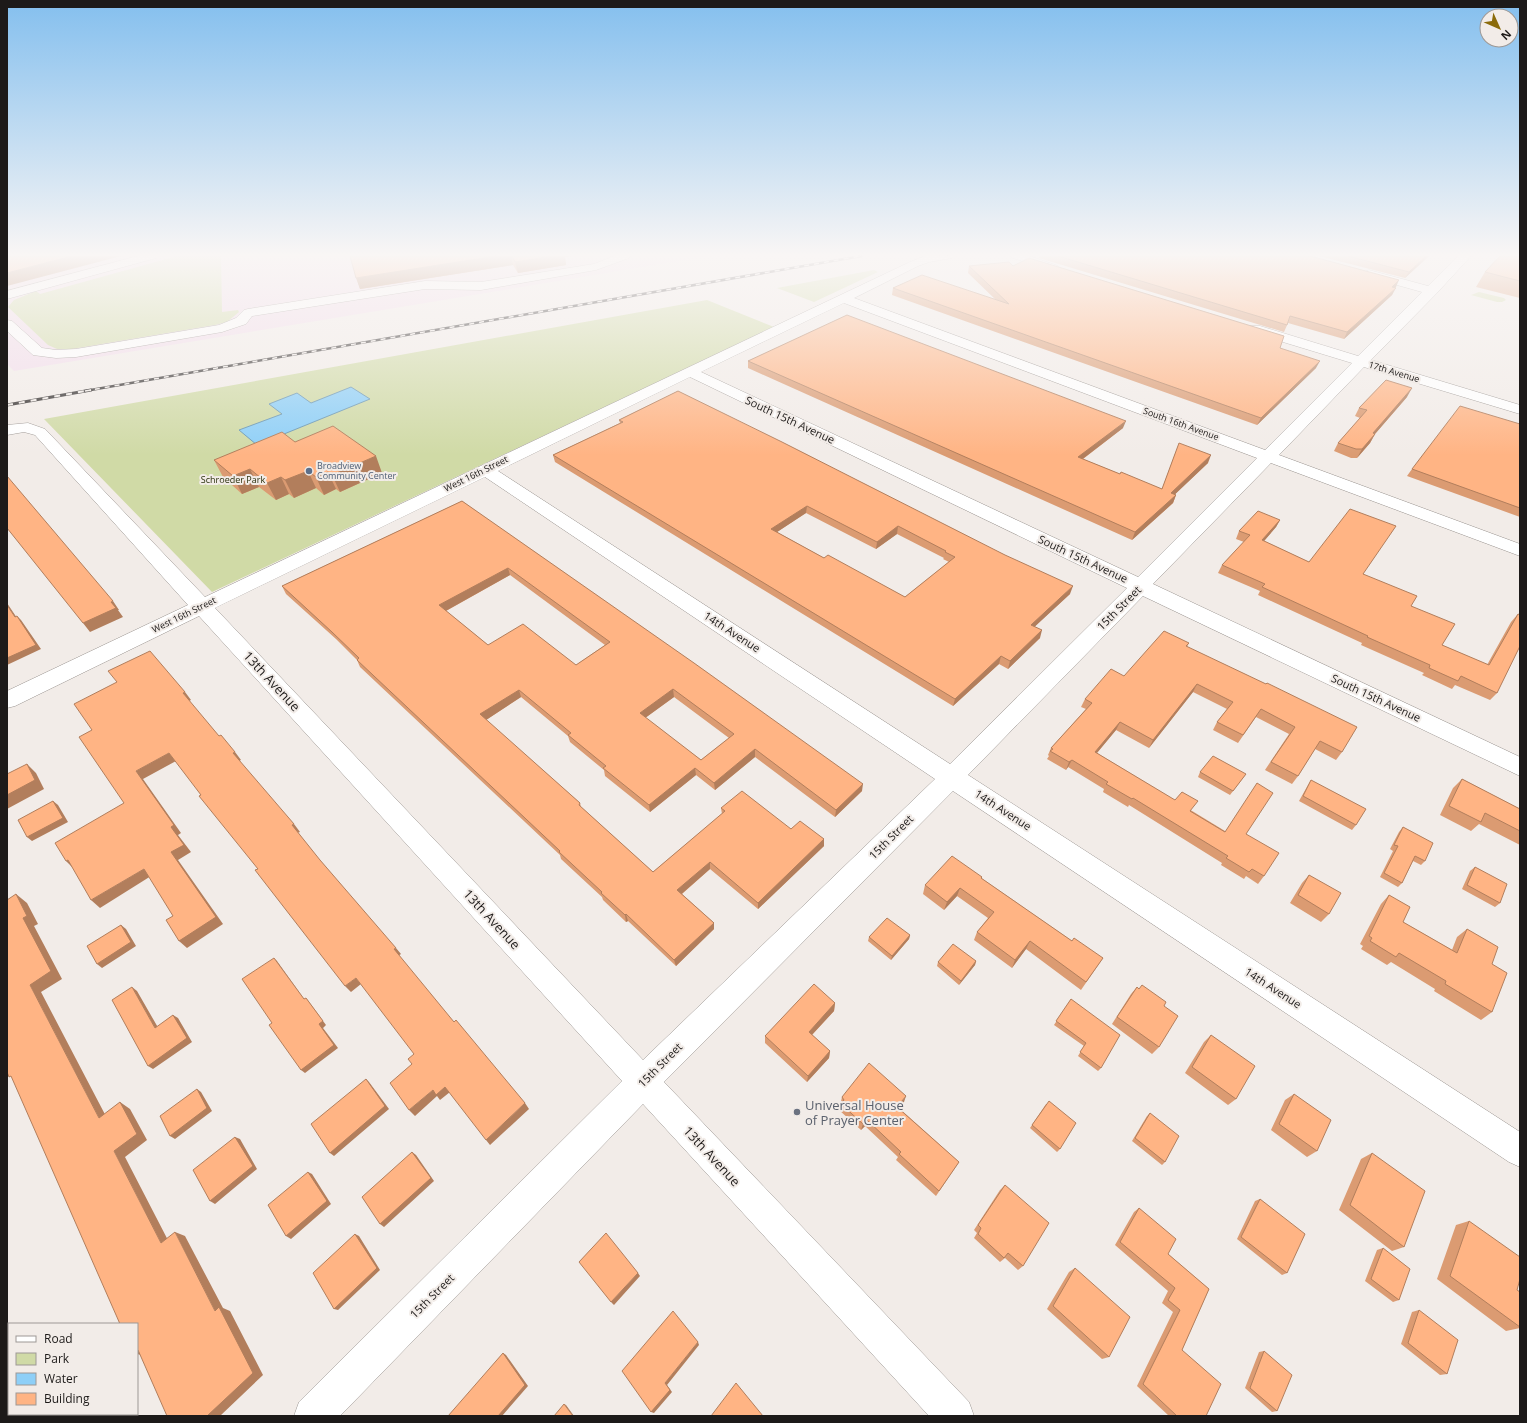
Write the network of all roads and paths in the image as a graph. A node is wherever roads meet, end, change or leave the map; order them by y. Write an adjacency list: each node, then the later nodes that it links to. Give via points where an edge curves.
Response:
1 (240, 322): 5 (street, via 222,328 76,353 56,354 38,352)
2 (792, 322): 8 (street, West 16th Street)
3 (908, 322): 11 (street, South 16th Avenue)
4 (1401, 322): 7 (street, 15th Street)
5 (7, 324)
6 (1242, 325): 7 (street, 17th Avenue)
7 (1362, 362): 9 (street, 17th Avenue); 11 (street, 15th Street)
8 (690, 372): 12 (street, West 16th Street); 14 (street, South 15th Avenue)
9 (1520, 410)
10 (16, 428): 15 (street, 13th Avenue, via 35,428 40,432)
11 (1269, 456): 13 (street, South 16th Avenue); 14 (street, 15th Street)
12 (485, 470): 15 (street, West 16th Street); 18 (street, 14th Avenue)
13 (1520, 550)
14 (1141, 586): 17 (street, South 15th Avenue); 18 (street, 15th Street)
15 (203, 607): 16 (street, West 16th Street); 19 (street, 13th Avenue)
16 (7, 700)
17 (1520, 766)
18 (952, 777): 19 (street, 15th Street); 20 (street, 14th Avenue)
19 (643, 1082): 21 (street, 15th Street); 22 (street, 13th Avenue)
20 (1520, 1151)
21 (313, 1416)
22 (955, 1416)

